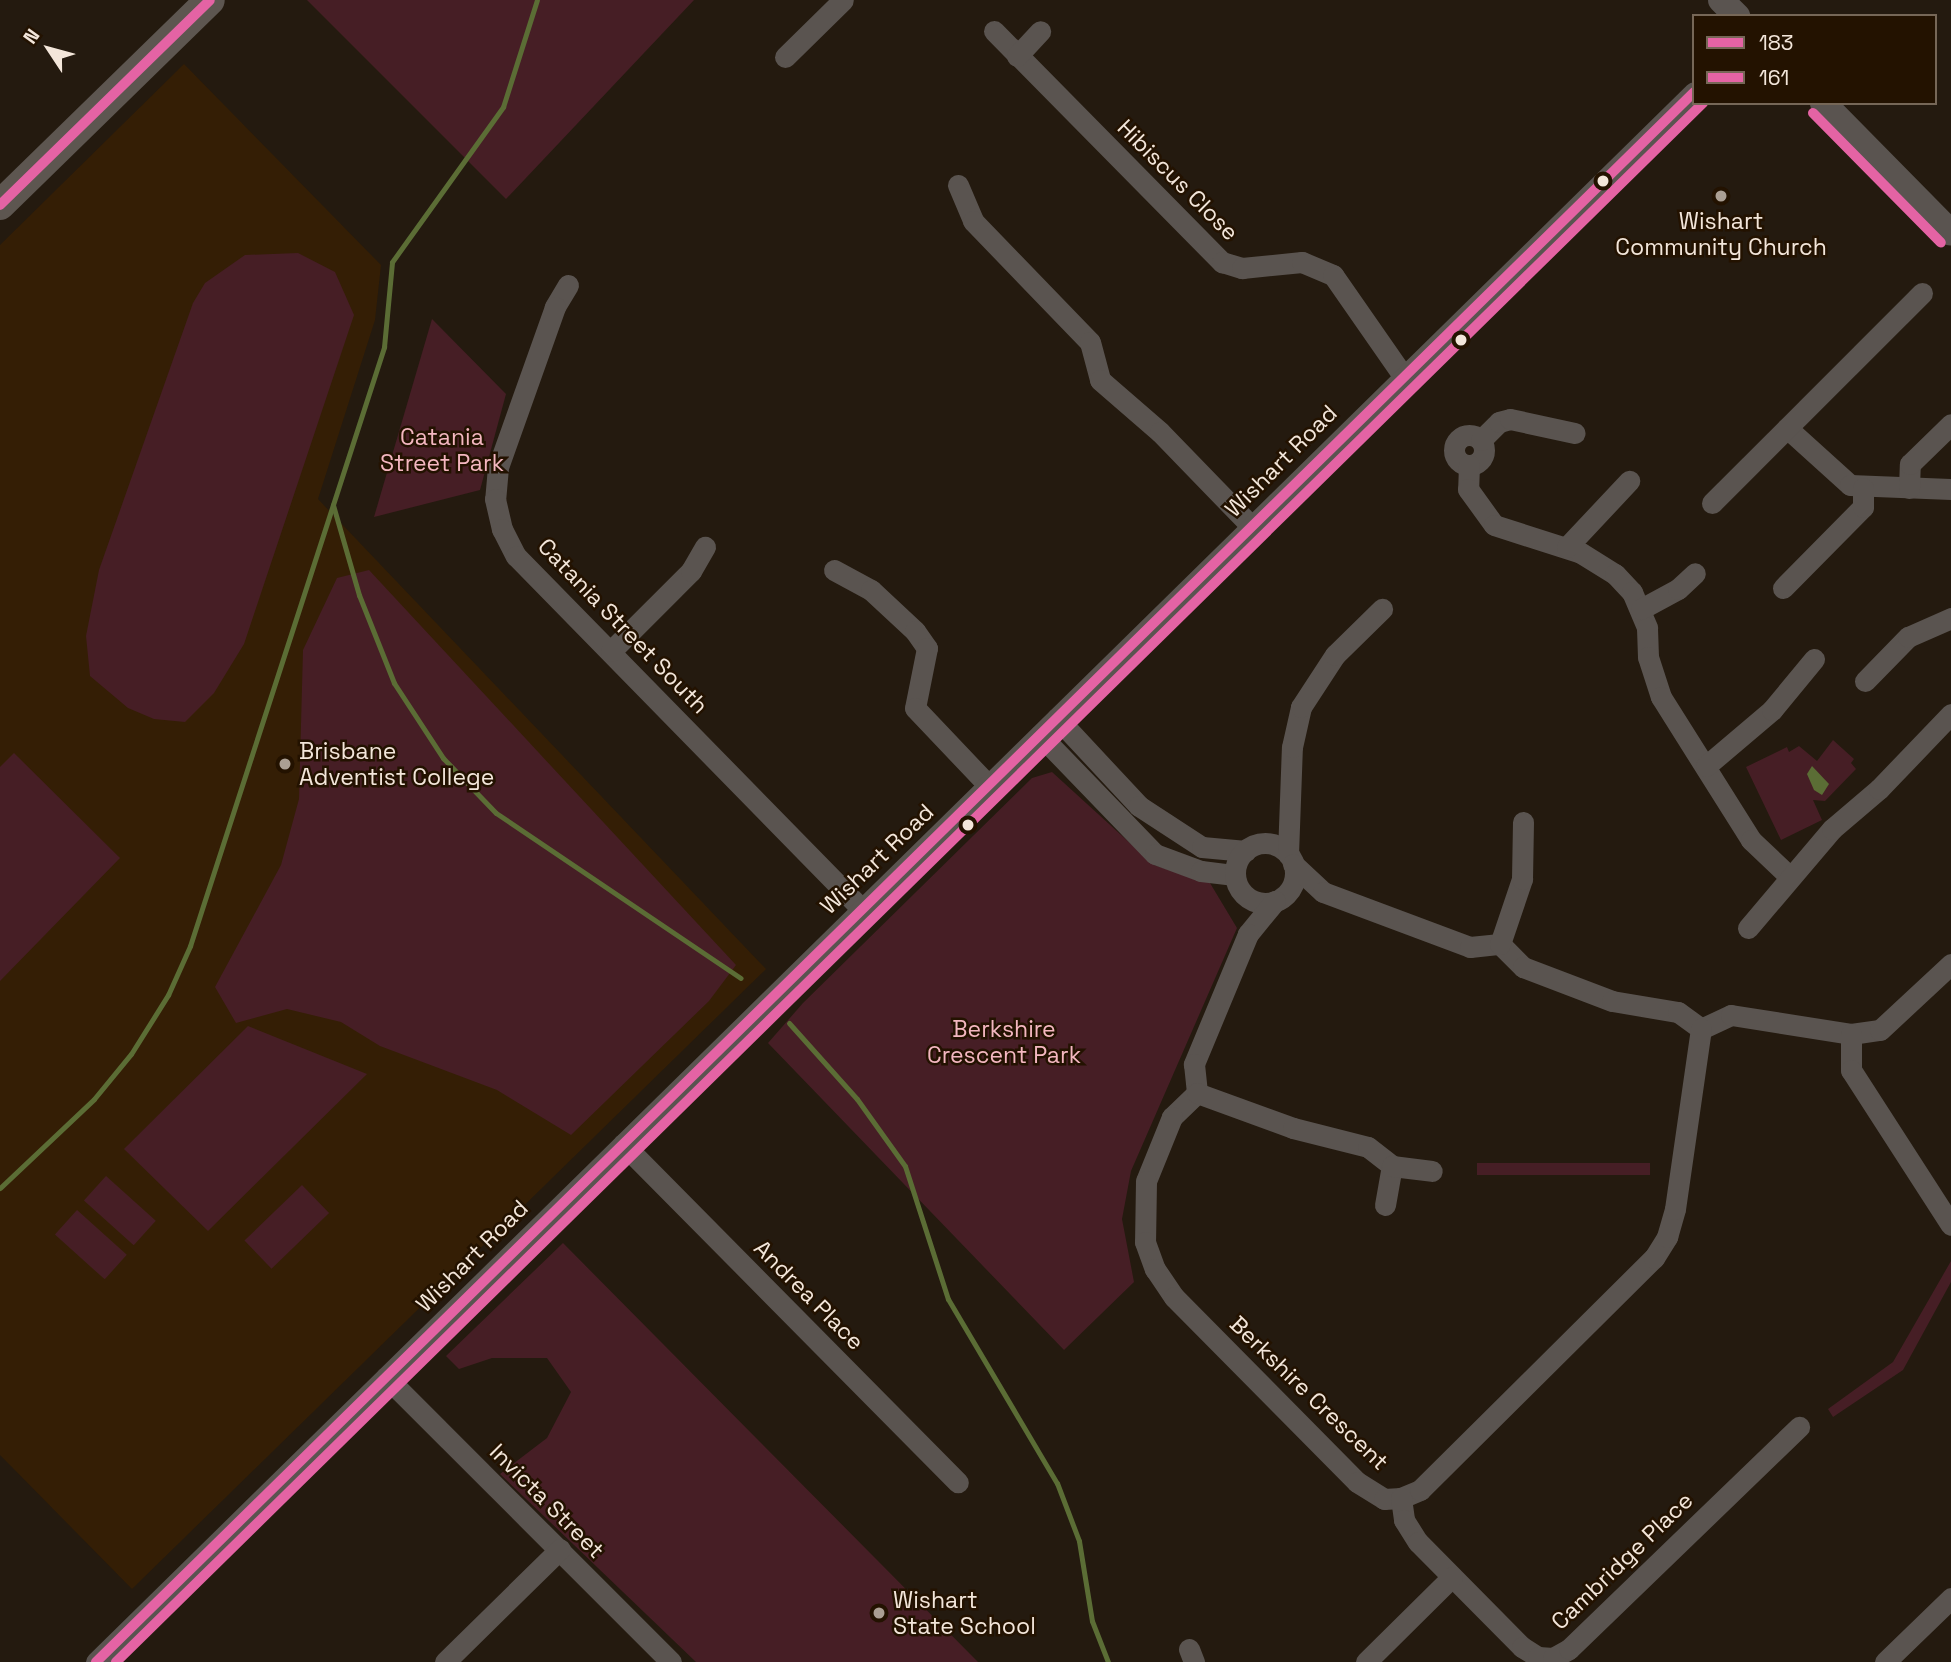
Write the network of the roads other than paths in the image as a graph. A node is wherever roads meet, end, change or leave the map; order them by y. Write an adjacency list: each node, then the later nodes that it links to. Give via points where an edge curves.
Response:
1 (210, 0): 12 (main road)
2 (843, 0): 8 (street)
3 (1721, 0): 4 (street)
4 (1735, 14)
5 (993, 31): 7 (street, Hibiscus Close)
6 (1041, 31): 7 (street)
7 (1017, 56): 16 (street, Hibiscus Close, via 1222,262 1242,268 1302,262 1333,275)
8 (785, 57)
9 (1692, 94): 16 (street, Wishart Road)
10 (1826, 105): 13 (street)
11 (958, 185): 25 (street, via 973,222 1090,342 1100,380 1160,432)
12 (0, 205)
13 (1951, 233)
14 (568, 285): 34 (street, Catania Street South, via 555,307 498,467 495,499 502,529 516,556)
15 (1922, 293): 18 (street)
16 (1404, 377): 25 (street, Wishart Road)
17 (1951, 425): 22 (street, via 1910,464)
18 (1787, 428): 21 (street, via 1842,482); 24 (street)
19 (1575, 433): 27 (street, via 1510,419 1480,440 1467,434 1454,443 1456,458 1469,465 1468,489 1494,526)
20 (1629, 481): 27 (street)
21 (1863, 488): 22 (street); 30 (street, via 1863,507)
22 (1909, 488): 23 (street)
23 (1951, 489)
24 (1712, 503)
25 (1252, 527): 38 (street, Wishart Road)
26 (705, 547): 34 (street, via 691,571)
27 (1567, 547): 31 (street, via 1615,574)
28 (834, 570): 41 (street, via 871,590 915,631 927,648 915,708)
29 (1695, 573): 31 (street, via 1678,589)
30 (1783, 588)
31 (1641, 608): 40 (street, via 1653,680)
32 (1382, 609): 42 (street, via 1335,655 1301,707 1292,747)
33 (1951, 618): 36 (street, via 1908,637)
34 (611, 651): 51 (street, Catania Street South)
35 (1814, 659): 40 (street, via 1772,710)
36 (1865, 681)
37 (1951, 714): 47 (street, via 1879,789 1832,829)
38 (1058, 718): 39 (street, Wishart Road); 44 (street, via 1139,806 1202,847)
39 (1040, 735): 41 (street, Wishart Road); 46 (street, via 1156,854 1201,871)
40 (1706, 766): 47 (street, via 1751,840)
41 (989, 786): 51 (street, Wishart Road)
42 (1288, 813): 44 (street); 45 (street)
43 (1523, 822): 54 (street, via 1522,879)
44 (1254, 847): 45 (street); 46 (street)
45 (1290, 859): 48 (street); 50 (street, via 1294,880)
46 (1235, 875): 49 (street)
47 (1790, 877): 52 (street)
48 (1323, 892): 50 (street); 54 (street, via 1470,947)
49 (1245, 896): 50 (street, via 1259,903); 53 (street)
50 (1281, 897): 53 (street)
51 (863, 910): 59 (street, Wishart Road)
52 (1748, 928)
53 (1248, 934): 58 (street, via 1194,1064)
54 (1500, 944): 56 (street, via 1523,967 1612,1001 1678,1012)
55 (1951, 964): 57 (street, via 1880,1030)
56 (1700, 1029): 57 (street, via 1731,1015); 67 (street, Berkshire Crescent, via 1667,1237 1654,1258 1420,1490)
57 (1851, 1034): 63 (street, via 1851,1070)
58 (1197, 1093): 60 (street, via 1293,1128 1368,1147); 67 (street, Berkshire Crescent, via 1172,1117 1146,1181 1145,1242 1155,1269 1174,1297 1357,1482 1384,1499)
59 (623, 1144): 64 (street, Wishart Road); 66 (street, Andrea Place)
60 (1392, 1167): 61 (street); 62 (street)
61 (1432, 1171)
62 (1385, 1205)
63 (1951, 1225)
64 (386, 1377): 68 (street, Invicta Street); 71 (street, Wishart Road)
65 (1799, 1427): 69 (street, Cambridge Place, via 1569,1649 1553,1658 1538,1657 1522,1647)
66 (958, 1482)
67 (1401, 1498): 69 (street, Cambridge Place, via 1404,1520 1418,1542)
68 (560, 1549): 72 (street); 73 (street, Invicta Street)
69 (1452, 1577): 74 (street)
70 (1951, 1598): 75 (street)
71 (96, 1662)
72 (445, 1662)
73 (671, 1662)
74 (1366, 1662)
75 (1885, 1662)

